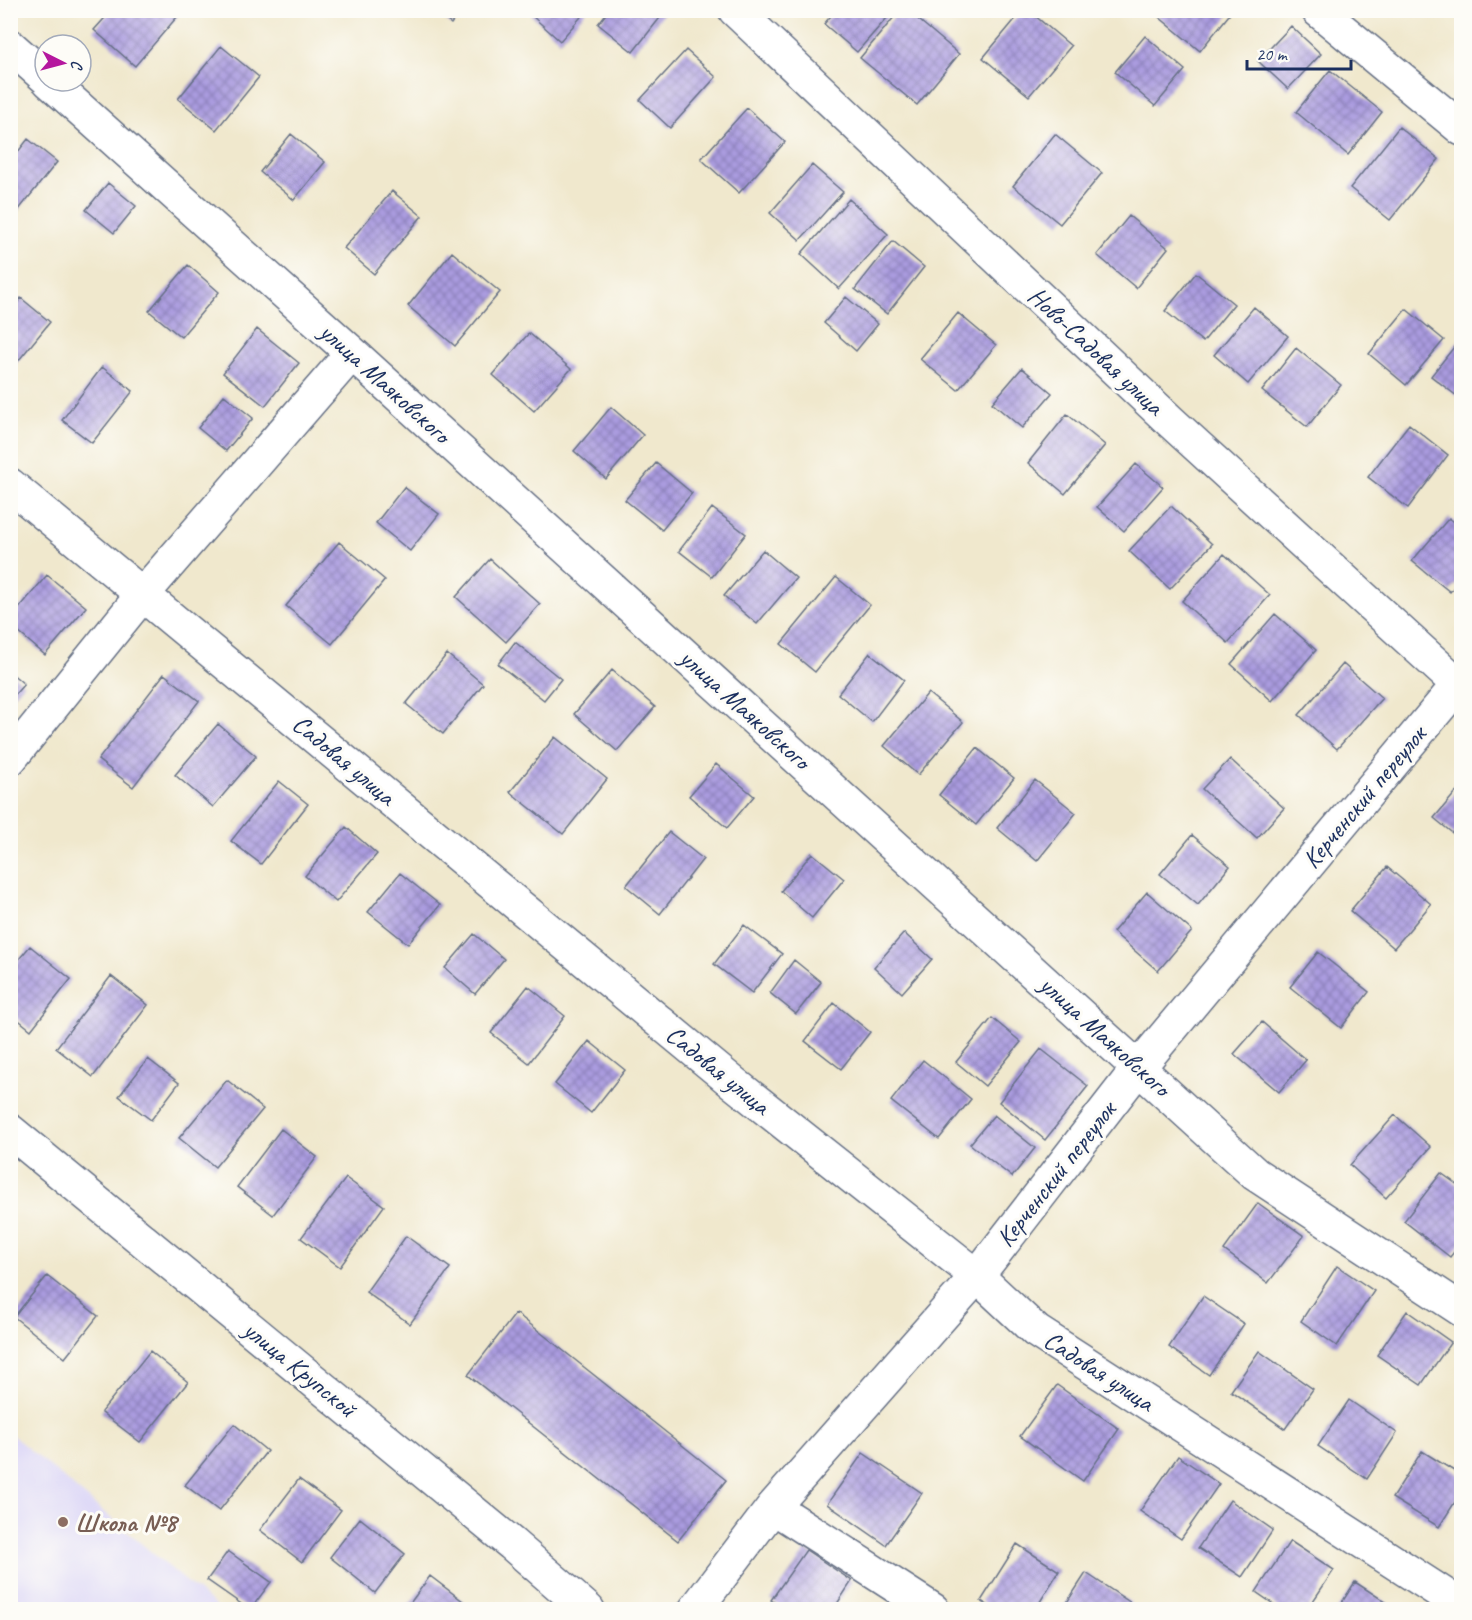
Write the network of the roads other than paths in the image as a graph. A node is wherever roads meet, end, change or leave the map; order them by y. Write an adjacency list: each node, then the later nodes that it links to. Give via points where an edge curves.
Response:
1 (735, 10): 10 (street, Ново-Садовая улица, via 1161,413)
2 (1318, 10): 6 (street)
3 (10, 46): 4 (street)
4 (33, 66)
5 (62, 93): 7 (street, улица Маяковского)
6 (1461, 129)
7 (352, 353): 9 (street); 12 (street, улица Маяковского)
8 (10, 485): 9 (street, Садовая улица)
9 (142, 594): 11 (street); 14 (street, Садовая улица, via 722,1074)
10 (1460, 684): 12 (street, Керченский переулок)
11 (10, 759)
12 (1139, 1067): 14 (street, Керченский переулок); 15 (street, улица Маяковского, via 1255,1174)
13 (10, 1131): 18 (street, улица Крупской)
14 (977, 1276): 16 (street, Керченский переулок); 17 (street, Садовая улица, via 1036,1331)
15 (1461, 1310)
16 (773, 1507): 19 (street, Керченский переулок); 20 (street)
17 (1461, 1606)
18 (588, 1610)
19 (694, 1610)
20 (933, 1610)

